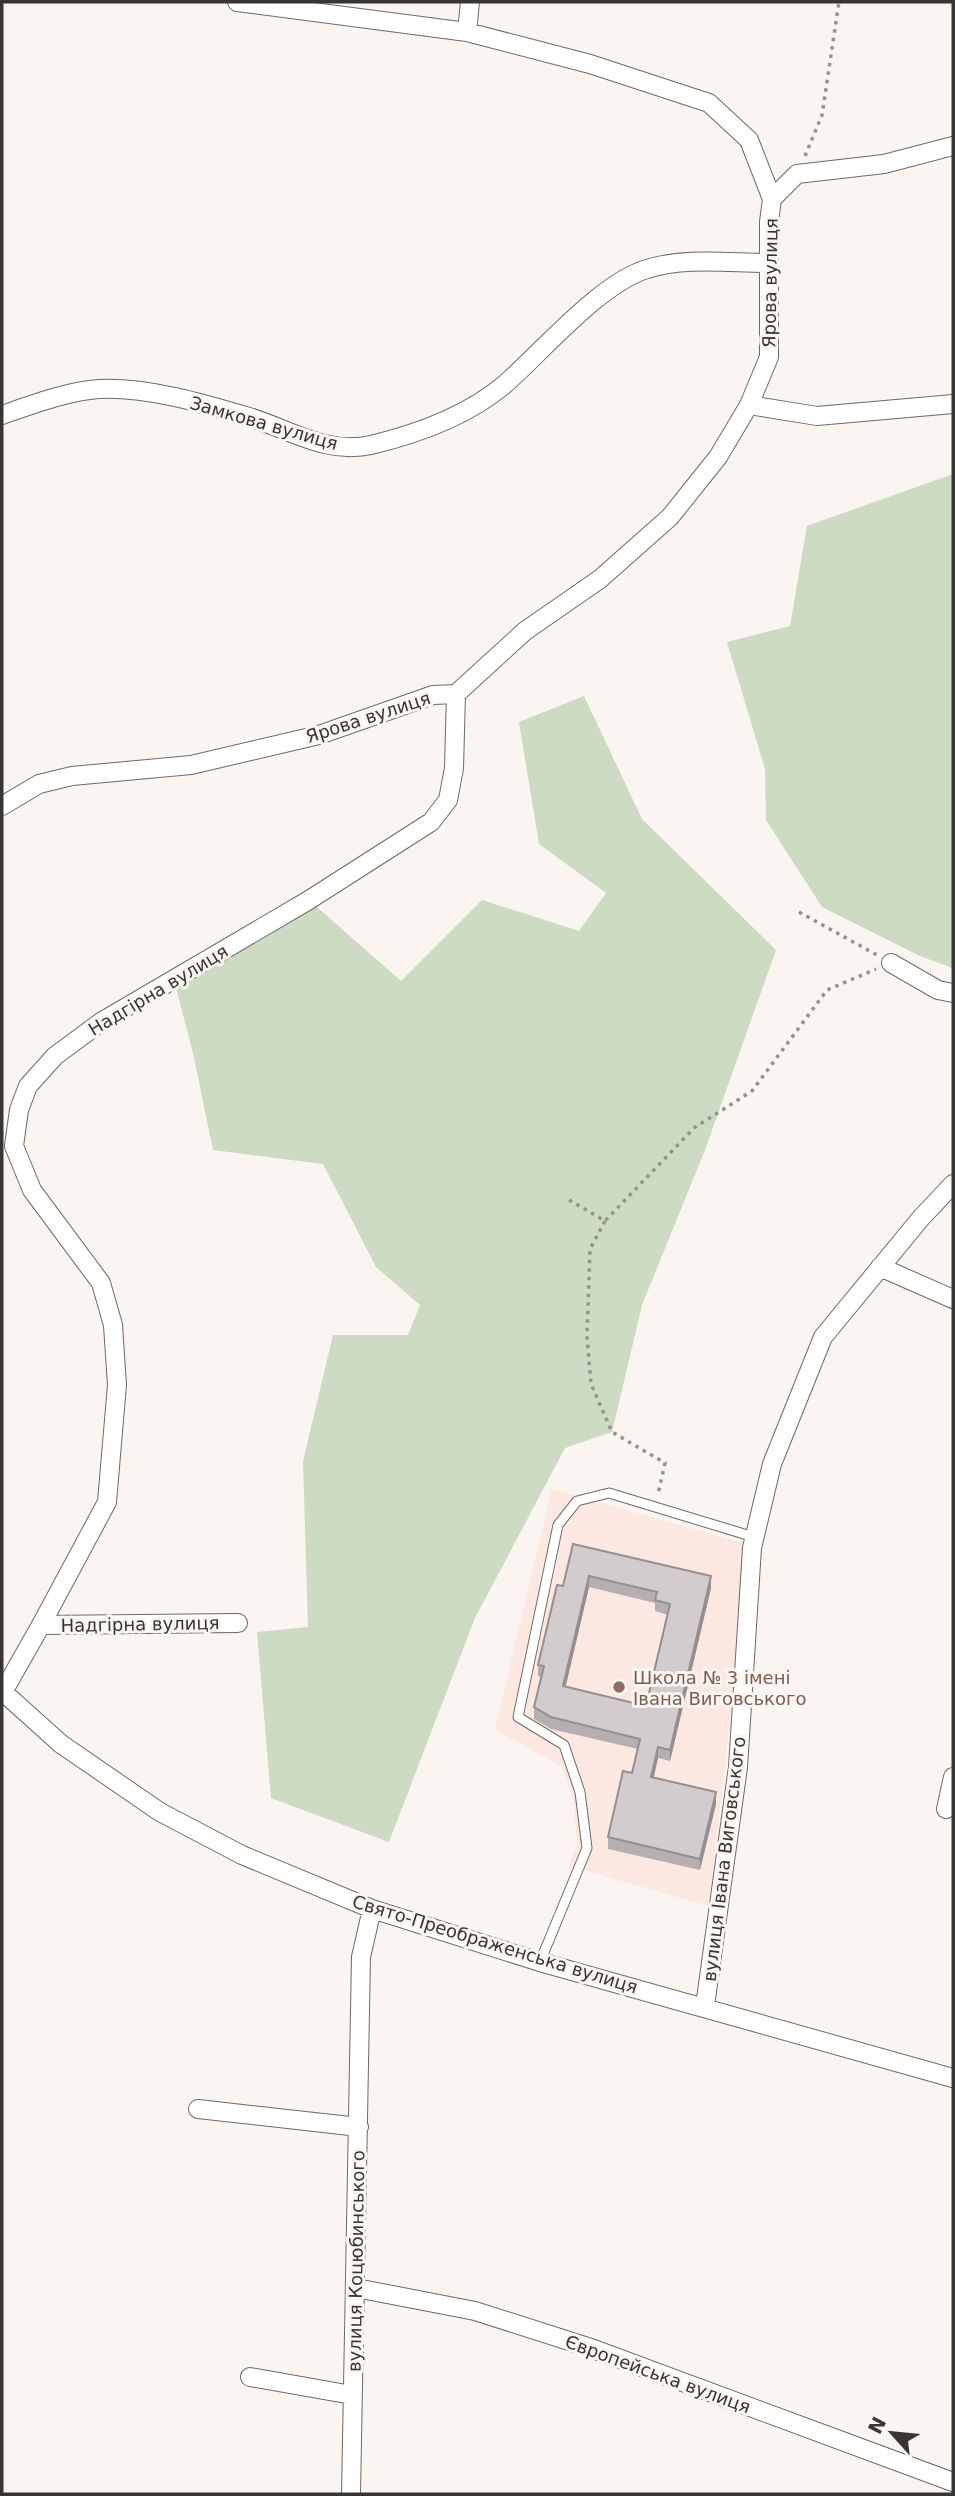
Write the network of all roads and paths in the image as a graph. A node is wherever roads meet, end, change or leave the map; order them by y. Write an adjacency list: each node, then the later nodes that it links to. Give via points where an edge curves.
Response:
1 (237, 2): 4 (street)
2 (470, 2): 4 (street)
3 (839, 2): 6 (path, via 822,115)
4 (467, 32): 7 (street, via 590,64 709,103 749,140)
5 (953, 146): 6 (street, via 884,164)
6 (797, 174): 7 (street)
7 (772, 199): 8 (street, Ярова вулиця)
8 (768, 263): 10 (street, Ярова вулиця, via 769,357); 11 (street, Замкова вулиця, via 672,264 629,276 467,412 369,445 316,442 252,418 141,391 97,389)
9 (953, 404): 10 (street, via 817,416)
10 (749, 405): 12 (street, Ярова вулиця, via 718,457 670,517 600,579 525,631)
11 (2, 415)
12 (456, 694): 13 (street, Ярова вулиця, via 433,695 319,735 191,765 72,776 39,784); 25 (street, Надгірна вулиця, via 454,768 448,800 431,822 352,874 100,1022 55,1056 28,1086 14,1146 32,1190 101,1283 113,1325 117,1385 107,1502)
13 (2, 806)
14 (799, 912): 15 (path)
15 (891, 963): 16 (street, via 938,990); 19 (path, via 827,990 752,1091 694,1128)
16 (953, 993)
17 (953, 1184): 20 (street, вулиця Івана Виговського)
18 (569, 1200): 19 (path)
19 (604, 1221): 22 (path, via 590,1249 587,1337 591,1384 612,1432 665,1463)
20 (880, 1267): 21 (street); 23 (street, вулиця Івана Виговського, via 823,1337 772,1464)
21 (953, 1299)
22 (655, 1507): 23 (lane); 30 (lane, via 609,1493 577,1501 558,1525 518,1717 564,1745 580,1792 586,1848)
23 (754, 1537): 31 (street, вулиця Івана Виговського, via 738,1767)
24 (238, 1623): 25 (street, Надгірна вулиця)
25 (41, 1625): 26 (street, Надгірна вулиця)
26 (3, 1691): 29 (street, Свято-Преображенська вулиця, via 61,1744 160,1812 242,1855)
27 (953, 1777): 28 (street)
28 (946, 1809)
29 (372, 1909): 30 (street, Свято-Преображенська вулиця); 34 (street, вулиця Коцюбинського, via 360,1957)
30 (540, 1962): 31 (street, Свято-Преображенська вулиця)
31 (705, 2006): 32 (street, Свято-Преображенська вулиця)
32 (953, 2078)
33 (198, 2109): 34 (street, вулиця Коцюбинського)
34 (359, 2127): 35 (street, вулиця Коцюбинського)
35 (356, 2288): 37 (street, вулиця Коцюбинського); 38 (street, Європейська вулиця, via 475,2311 588,2347)
36 (250, 2376): 37 (street, вулиця Коцюбинського)
37 (352, 2395): 39 (street, вулиця Коцюбинського)
38 (953, 2482)
39 (351, 2494)

